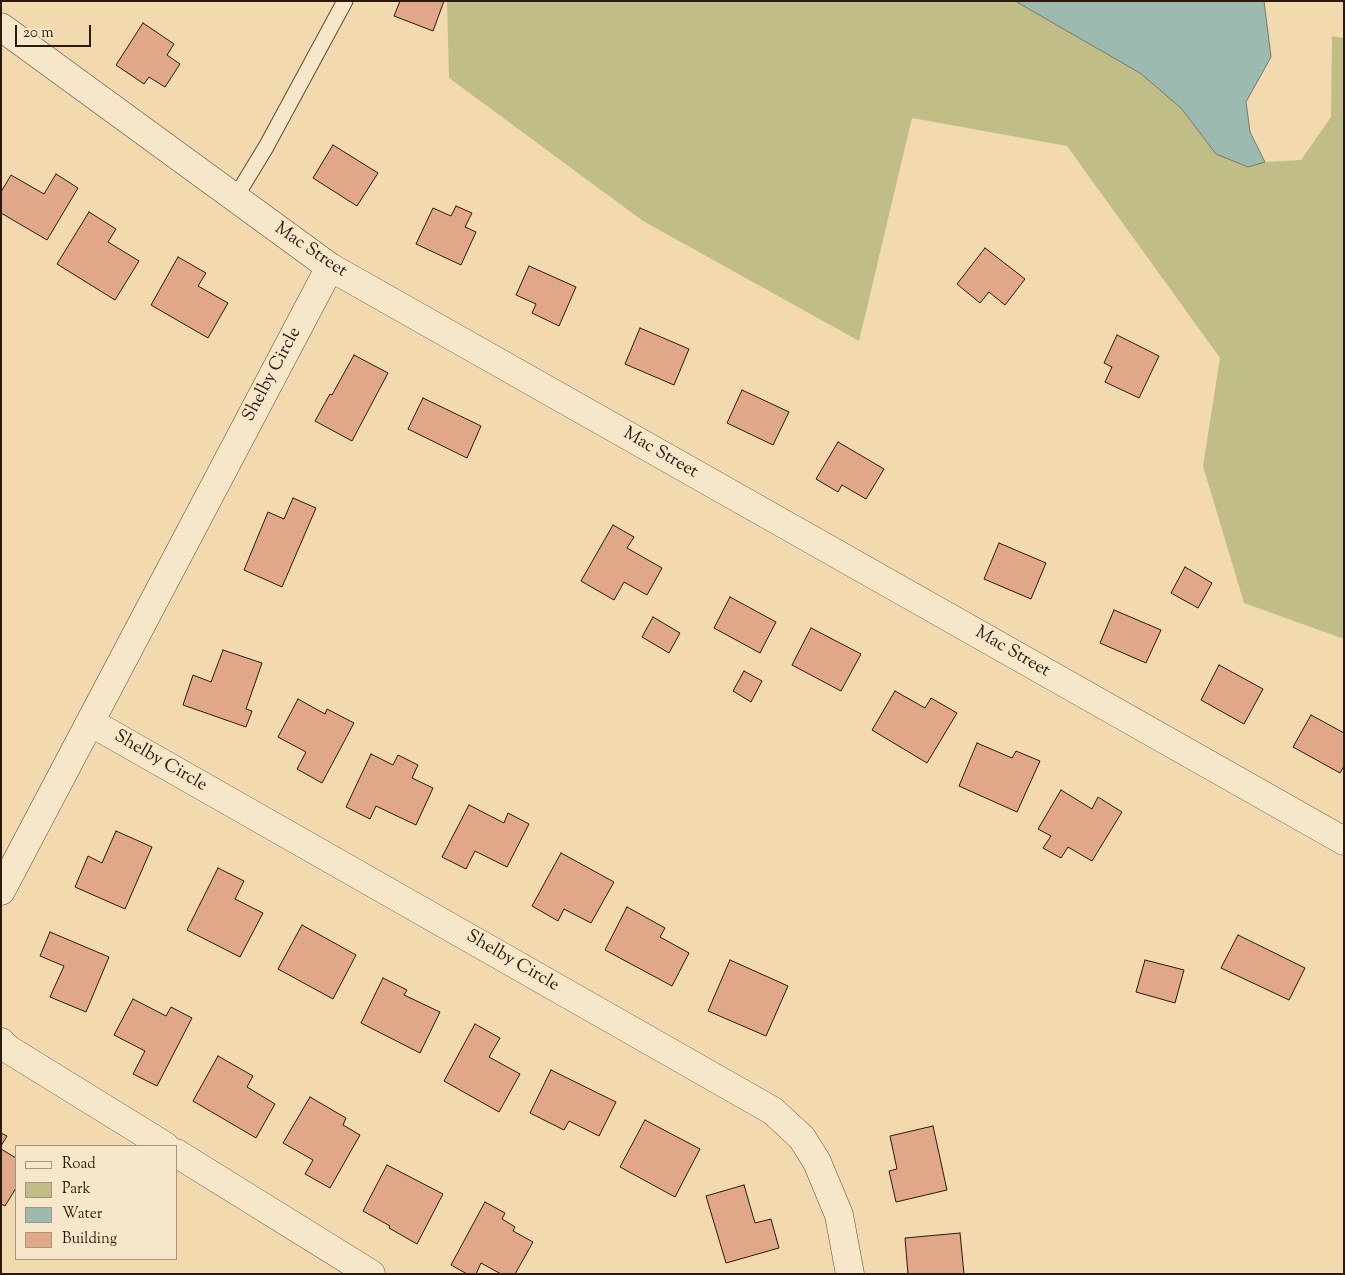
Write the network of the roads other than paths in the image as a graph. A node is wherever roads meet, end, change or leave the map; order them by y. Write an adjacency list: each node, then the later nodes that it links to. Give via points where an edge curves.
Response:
1 (345, 1): 3 (lane)
2 (1, 27): 3 (street, Mac Street)
3 (235, 198): 4 (street, Mac Street)
4 (330, 267): 5 (street, Shelby Circle); 6 (street, Mac Street)
5 (90, 722): 7 (street, Shelby Circle); 12 (street, Shelby Circle, via 773,1111 802,1138 817,1162 839,1214)
6 (1344, 841)
7 (1, 891)
8 (1, 1042): 9 (street, via 8,1050)
9 (163, 1145)
10 (178, 1154): 11 (street)
11 (371, 1274)
12 (850, 1274)

